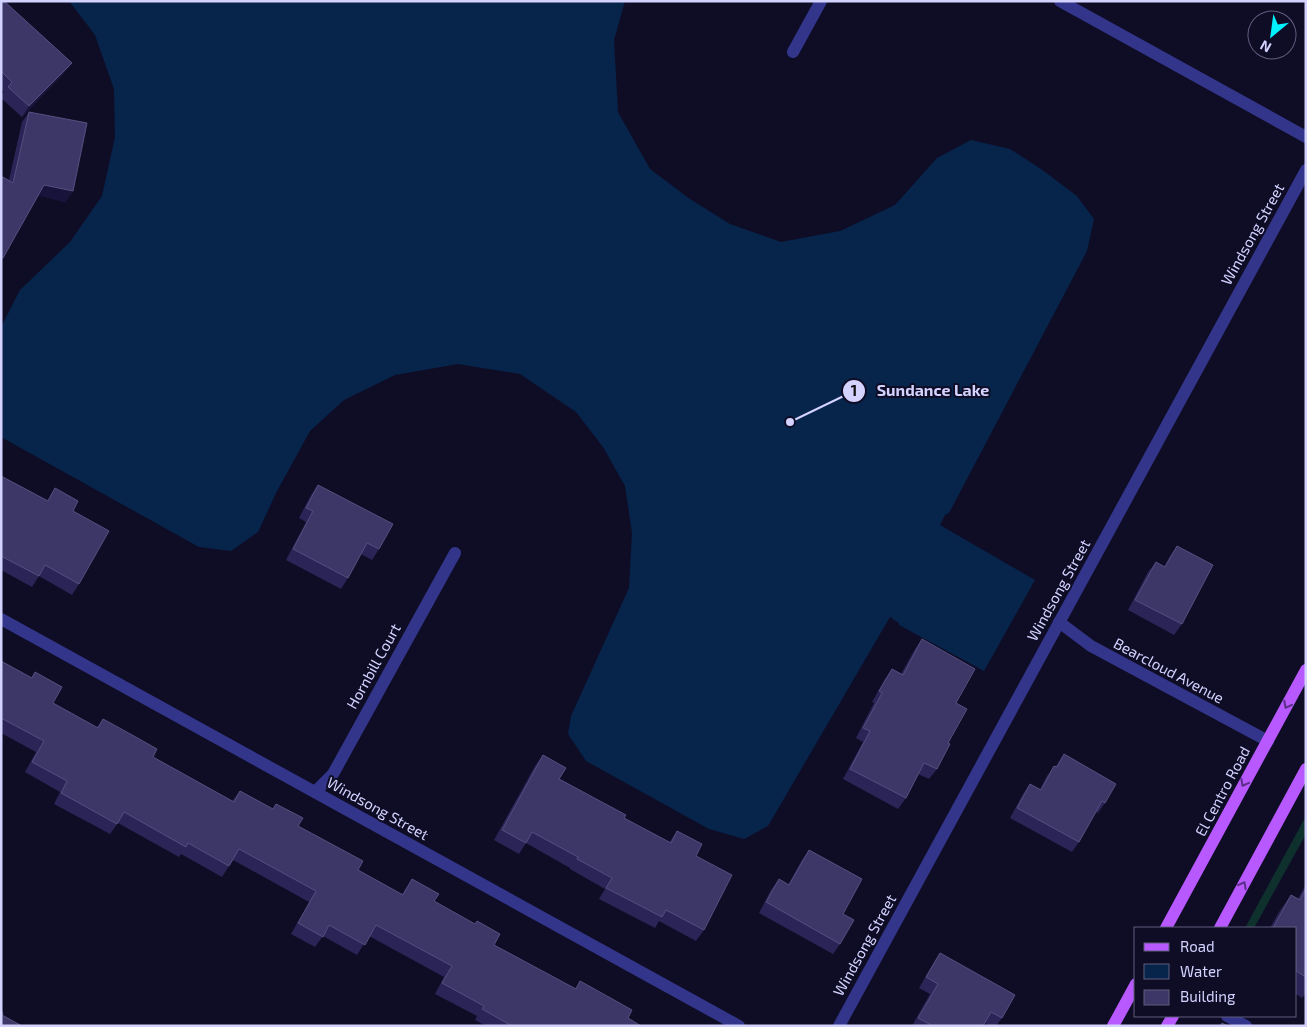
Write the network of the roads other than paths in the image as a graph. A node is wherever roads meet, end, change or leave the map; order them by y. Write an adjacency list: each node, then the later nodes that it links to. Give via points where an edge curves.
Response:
1 (821, 1): 3 (street)
2 (1060, 1): 4 (street)
3 (793, 52)
4 (1306, 137)
5 (1306, 170): 8 (street, Windsong Street)
6 (455, 553): 12 (street, Hornbill Court, via 333,774)
7 (1, 619): 12 (street, Windsong Street)
8 (1059, 622): 10 (street, Bearcloud Avenue, via 1091,646); 18 (street, Windsong Street)
9 (1306, 670): 10 (main road, El Centro Road, one-way to 10)
10 (1268, 741): 13 (main road, El Centro Road, one-way to 13)
11 (1306, 769): 14 (main road, one-way to 11)
12 (315, 792): 17 (street, Windsong Street)
13 (1167, 927)
14 (1221, 927)
15 (1134, 988): 19 (main road)
16 (1230, 1017): 20 (street)
17 (739, 1026)
18 (839, 1026)
19 (1113, 1026)
20 (1246, 1026)

